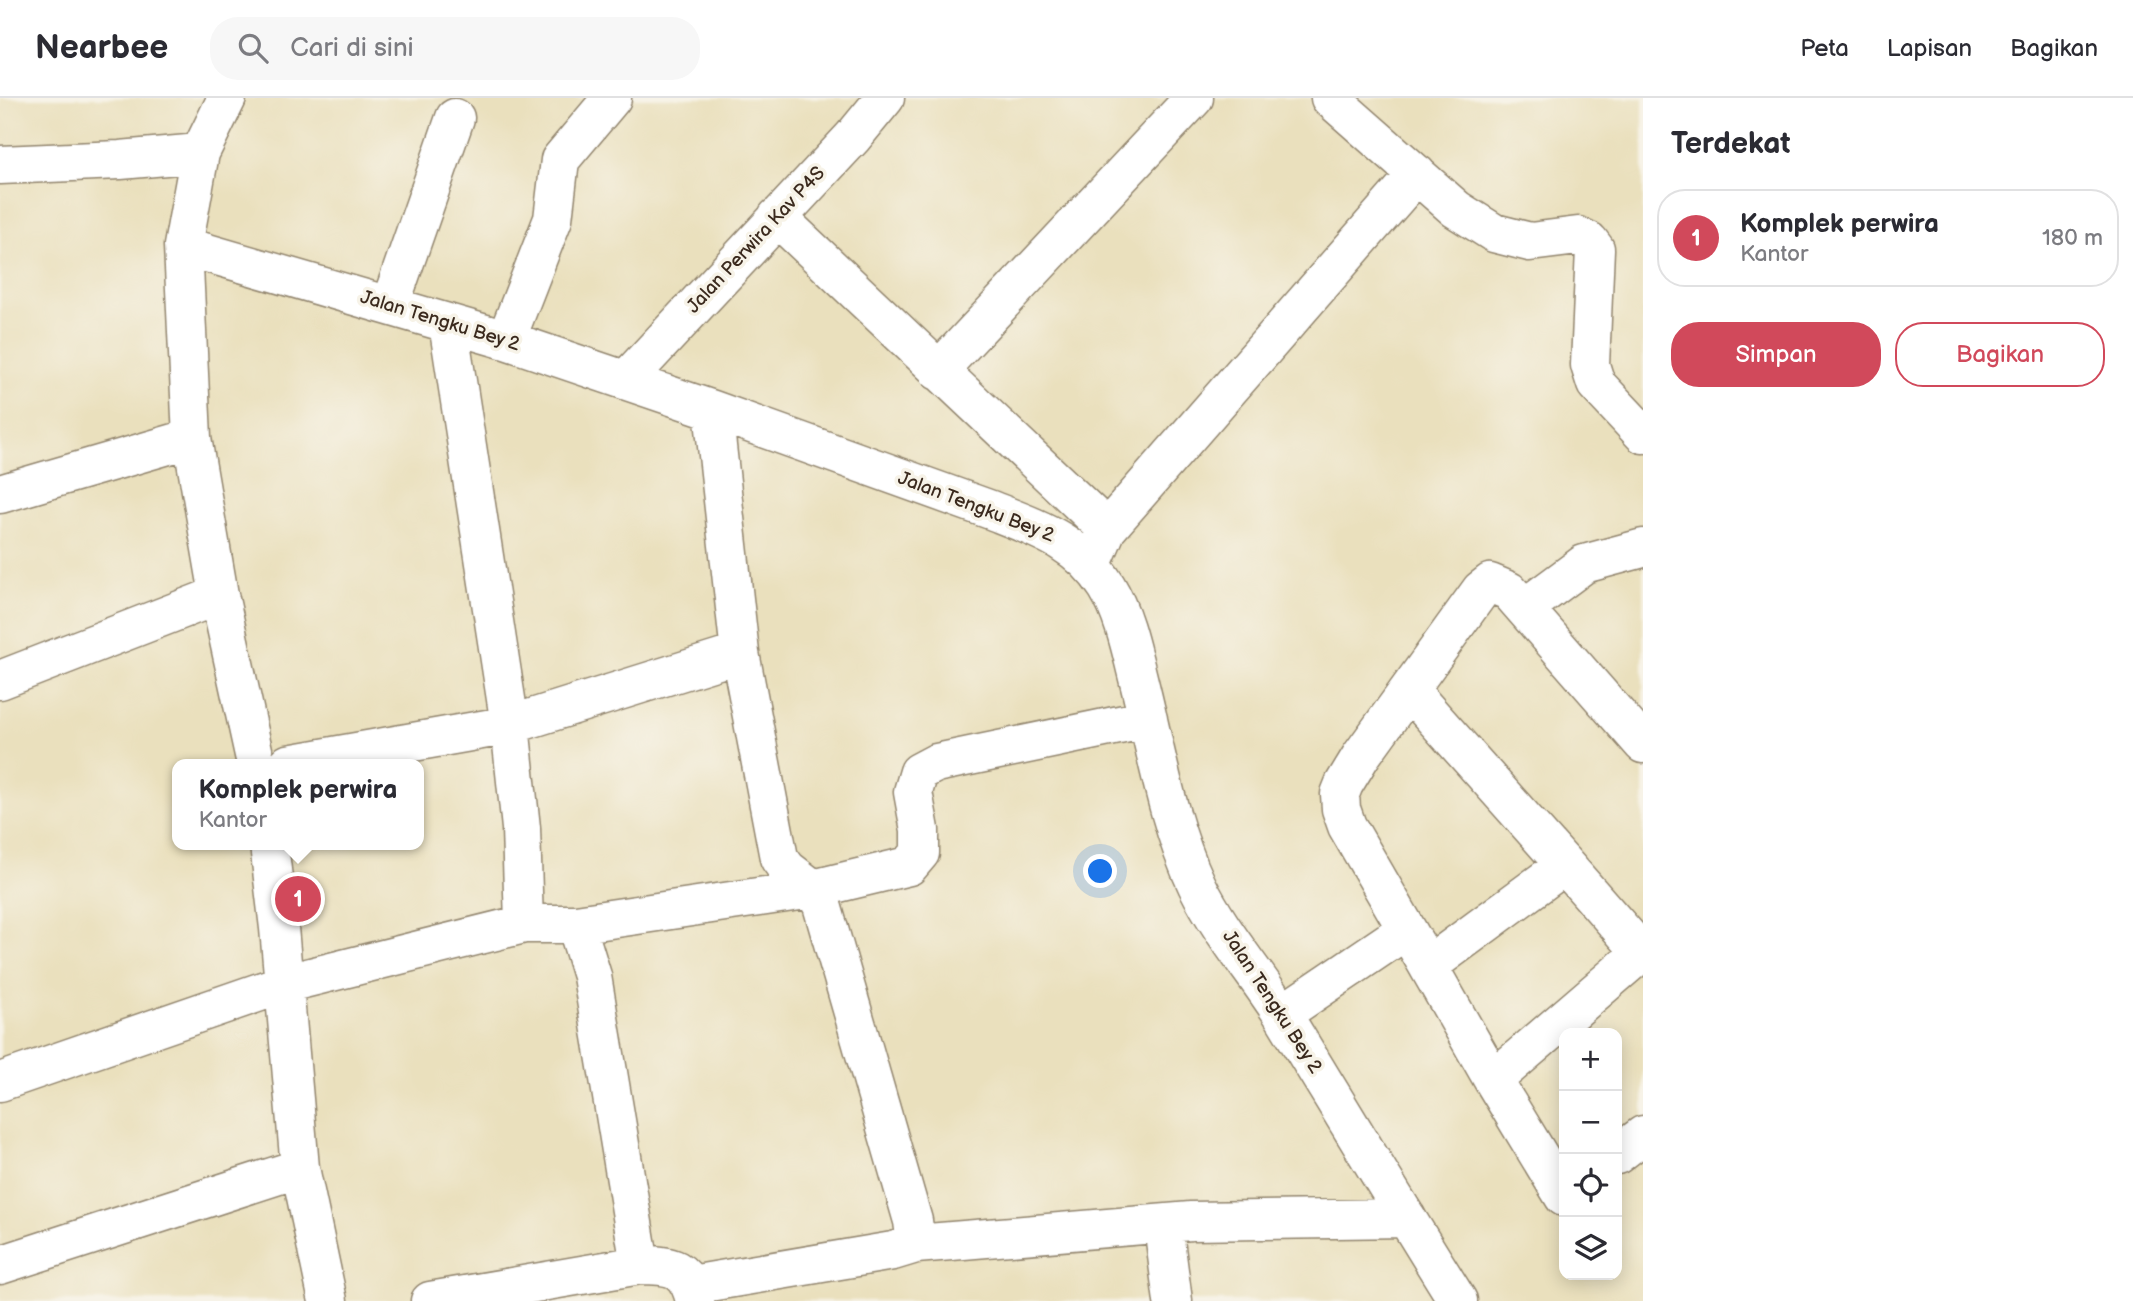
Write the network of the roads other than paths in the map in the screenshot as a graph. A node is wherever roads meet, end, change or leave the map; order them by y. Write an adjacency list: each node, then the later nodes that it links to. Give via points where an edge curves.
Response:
1 (227, 98): 7 (street)
2 (612, 98): 14 (street, via 560,160 552,219)
3 (884, 98): 10 (street, Jalan Perwira Kav P4S)
4 (1194, 98): 15 (street)
5 (1330, 98): 9 (street)
6 (455, 118): 12 (street)
7 (200, 153): 8 (street); 11 (street)
8 (0, 165)
9 (1417, 174): 18 (street, via 1456,209 1494,233 1530,242 1578,236 1590,241 1595,249 1590,365 1596,384); 21 (street)
10 (777, 217): 15 (street); 16 (street, Jalan Perwira Kav P4S)
11 (183, 246): 12 (street, Jalan Tengku Bey 2); 19 (street)
12 (390, 305): 13 (street, Jalan Tengku Bey 2)
13 (448, 323): 14 (street, Jalan Tengku Bey 2); 30 (street)
14 (506, 340): 16 (street, Jalan Tengku Bey 2)
15 (938, 371): 21 (street)
16 (626, 380): 17 (street, Jalan Tengku Bey 2)
17 (713, 410): 23 (street, Jalan Tengku Bey 2, via 1038,529 1071,546); 26 (street)
18 (1643, 434)
19 (192, 438): 20 (street); 24 (street)
20 (0, 494)
21 (1107, 530): 23 (street)
22 (1643, 548): 25 (street, via 1584,564)
23 (1092, 564): 29 (street, Jalan Tengku Bey 2, via 1109,590 1128,636)
24 (219, 595): 27 (street); 32 (street)
25 (1526, 607): 28 (street, via 1509,591 1490,583); 31 (street)
26 (740, 653): 30 (street); 36 (street, via 779,858)
27 (0, 680)
28 (1409, 690): 35 (street); 39 (street, via 1361,756 1340,794 1347,826)
29 (1148, 719): 36 (street, via 936,763 919,772 913,792 920,853 909,866); 43 (street, Jalan Tengku Bey 2, via 1185,857 1198,886)
30 (510, 725): 33 (street); 37 (street, via 522,828)
31 (1643, 744)
32 (255, 759)
33 (316, 759)
34 (270, 850): 42 (street)
35 (1565, 865): 40 (street); 41 (street)
36 (813, 889): 38 (street); 52 (street, via 826,918)
37 (524, 924): 38 (street); 42 (street)
38 (576, 924): 54 (street, via 592,976)
39 (1406, 930): 41 (street); 43 (street)
40 (1643, 953): 44 (street)
41 (1428, 966): 44 (street)
42 (283, 984): 45 (street); 48 (street)
43 (1282, 1014): 50 (street, Jalan Tengku Bey 2)
44 (1493, 1080): 49 (street)
45 (0, 1082)
46 (1643, 1135): 47 (street)
47 (1618, 1154)
48 (300, 1168): 53 (street); 56 (street)
49 (1559, 1188)
50 (1407, 1219): 51 (street); 59 (street, Jalan Tengku Bey 2)
51 (1163, 1225): 52 (street); 58 (street)
52 (916, 1244): 55 (street)
53 (0, 1265)
54 (640, 1265): 55 (street, via 666,1265 681,1272); 57 (street)
55 (693, 1293)
56 (328, 1301)
57 (430, 1301)
58 (1173, 1301)
59 (1458, 1301)

